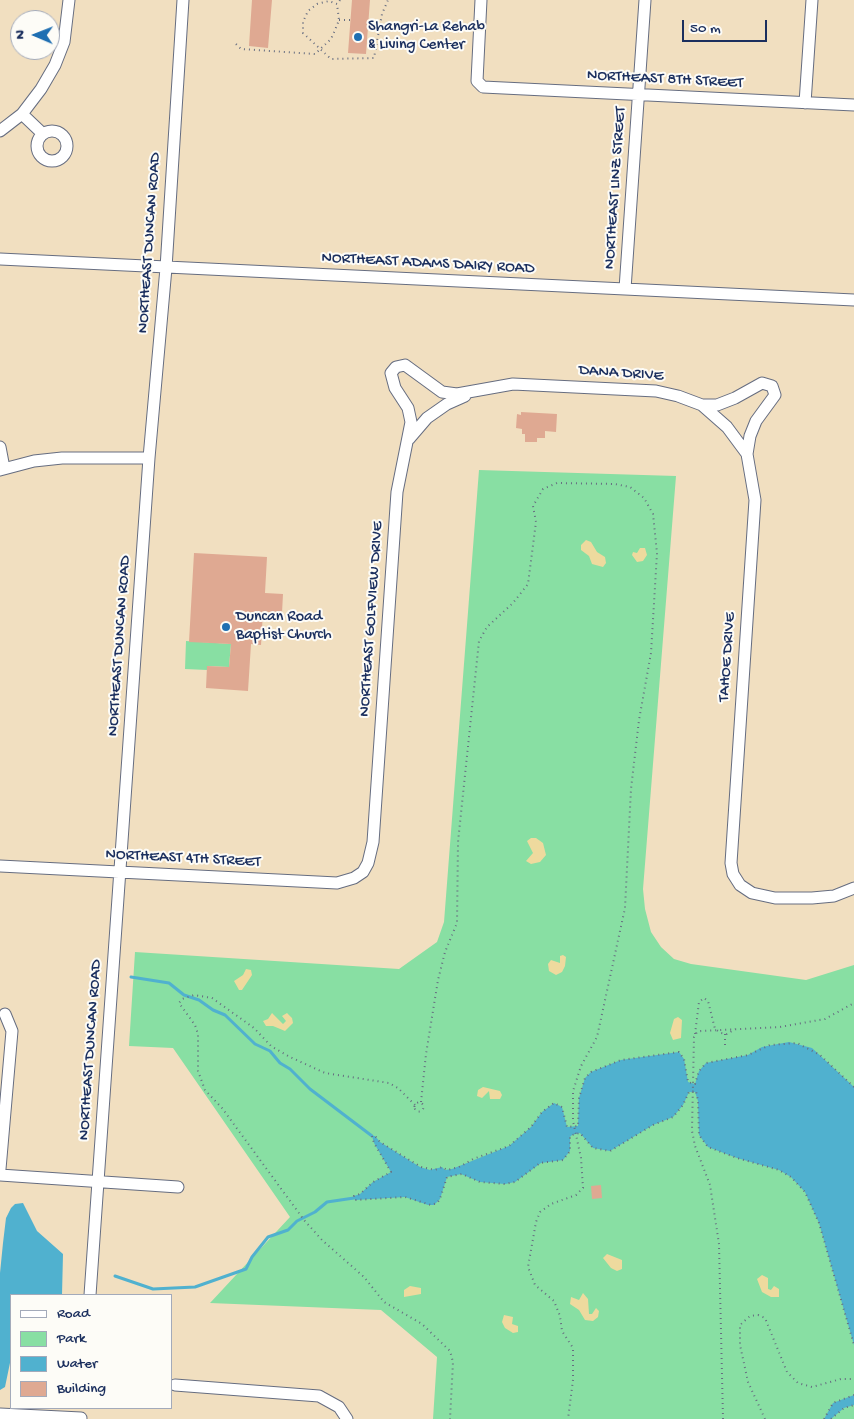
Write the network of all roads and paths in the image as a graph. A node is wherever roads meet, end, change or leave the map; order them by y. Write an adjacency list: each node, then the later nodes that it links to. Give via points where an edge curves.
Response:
1 (69, 0): 16 (street, via 64,42 55,65)
2 (183, 0): 20 (street, NORTHEAST DUNCAN ROAD)
3 (340, 0): 8 (path)
4 (388, 0): 12 (path, via 382,14 374,58 330,59)
5 (481, 0): 13 (street, NORTHEAST 8TH STREET, via 473,81 483,87)
6 (645, 0): 13 (street, NORTHEAST LINZ STREET)
7 (812, 0): 14 (street)
8 (337, 4): 9 (path); 12 (path, via 328,1 317,4 303,22 303,33)
9 (339, 20): 10 (path); 12 (path, via 331,39)
10 (350, 20)
11 (236, 44): 12 (path, via 241,49 315,54)
12 (319, 50)
13 (638, 96): 14 (street, NORTHEAST 8TH STREET); 21 (street, NORTHEAST LINZ STREET)
14 (805, 103): 15 (street, NORTHEAST 8TH STREET)
15 (854, 105)
16 (22, 114): 17 (street); 18 (street)
17 (0, 131)
18 (43, 134)
19 (0, 259): 20 (street, NORTHEAST ADAMS DAIRY ROAD)
20 (166, 268): 21 (street, NORTHEAST ADAMS DAIRY ROAD); 29 (street, NORTHEAST DUNCAN ROAD)
21 (625, 289): 22 (street, NORTHEAST ADAMS DAIRY ROAD)
22 (854, 300)
23 (391, 373): 24 (street, DANA DRIVE, via 396,367 405,365 442,392); 26 (street, NORTHEAST GOLFVIEW DRIVE, via 395,388 408,408 411,422)
24 (476, 392): 25 (street, DANA DRIVE, via 513,384 637,389 678,396); 26 (street, DANA DRIVE, via 434,413)
25 (702, 405): 28 (street, TAHOE DRIVE, via 727,427); 28 (street, TAHOE DRIVE, via 732,399 762,383 772,386 775,395 756,421)
26 (409, 439): 32 (street, NORTHEAST GOLFVIEW DRIVE, via 397,492 372,842)
27 (0, 447): 30 (street)
28 (747, 454): 34 (street, TAHOE DRIVE, via 755,500 730,863 740,885 752,893 775,898 834,896)
29 (149, 458): 30 (street, via 62,458); 33 (street, NORTHEAST DUNCAN ROAD)
30 (2, 469)
31 (0, 866): 33 (street, NORTHEAST 4TH STREET)
32 (363, 872): 33 (street, NORTHEAST 4TH STREET, via 336,883)
33 (119, 873): 51 (street, NORTHEAST DUNCAN ROAD)
34 (854, 888)
35 (854, 1003): 38 (path, via 825,1018 780,1027)
36 (5, 1014): 49 (street, via 12,1031)
37 (715, 1029): 38 (path); 39 (path); 40 (path, via 697,1032); 40 (path, via 707,999 702,998)
38 (735, 1029): 39 (path)
39 (724, 1034): 41 (path)
40 (694, 1036): 42 (path)
41 (725, 1045)
42 (692, 1084): 43 (path, via 696,1083 699,1071 706,1063 748,1056 762,1047 789,1042 812,1048); 44 (path); 47 (path, via 688,1082 679,1052 621,1060 591,1072 585,1078 579,1098 578,1126)
43 (854, 1087)
44 (692, 1092): 48 (path, via 673,1117 610,1150 593,1148 580,1133); 54 (path, via 698,1095 699,1135 708,1147 779,1170 805,1192 819,1223); 64 (path, via 693,1138 710,1185 719,1244)
45 (421, 1102): 46 (path); 46 (path, via 424,1108 421,1111); 47 (path, via 426,1047 438,980 457,924 458,842 479,641 487,627 528,584 536,522 533,506 540,492 557,483 622,485 644,498 653,514 657,553 652,640 631,789 625,908 597,1037 581,1066 573,1091)
46 (415, 1105): 62 (path, via 398,1088 388,1084 330,1074 290,1057 271,1046 254,1028 212,998 194,995 182,1000 179,1006 195,1025 198,1034 198,1071 205,1090 222,1108 300,1215 322,1240 364,1277 384,1302 422,1324 450,1351 453,1362)
47 (574, 1127): 48 (path); 48 (path, via 567,1127 562,1107 554,1103 509,1146 447,1170 420,1167 372,1136 391,1172 354,1196 355,1200 406,1197 434,1205 440,1199 447,1177 462,1174 480,1182 515,1182 540,1163 563,1160 570,1151 570,1137)
48 (576, 1134): 63 (path, via 583,1188 576,1195 551,1204 540,1212 528,1268 532,1280 554,1301 562,1330 573,1348)
49 (0, 1169)
50 (0, 1174): 51 (street)
51 (98, 1181): 52 (street); 53 (street, NORTHEAST DUNCAN ROAD)
52 (178, 1187)
53 (90, 1294)
54 (854, 1345)
55 (854, 1379): 65 (path, via 812,1387 798,1383 787,1372 765,1318 750,1316 740,1325 740,1345 748,1382)
56 (175, 1385): 61 (street, via 307,1395 330,1400)
57 (854, 1395): 66 (path, via 833,1403)
58 (854, 1405): 67 (path, via 844,1408)
59 (0, 1414): 60 (street)
60 (81, 1415)
61 (347, 1419)
62 (450, 1419)
63 (568, 1419)
64 (723, 1419)
65 (765, 1419)
66 (824, 1419)
67 (831, 1419)

